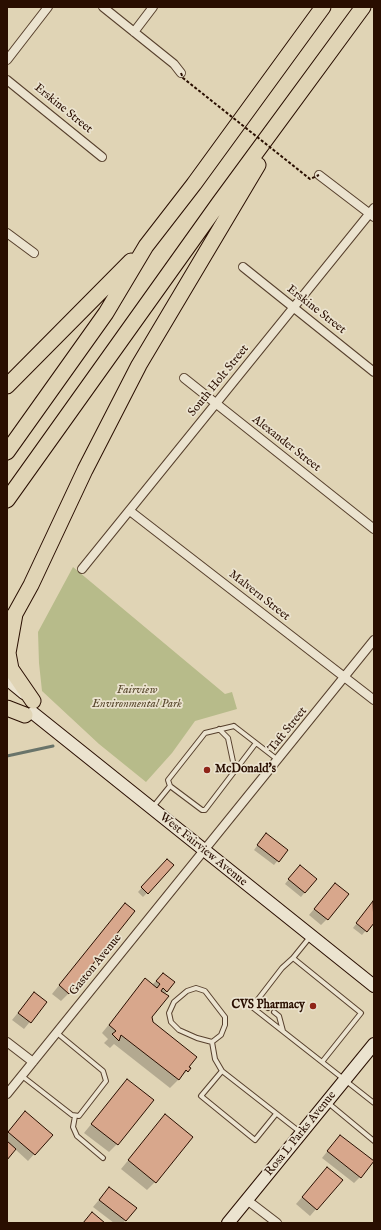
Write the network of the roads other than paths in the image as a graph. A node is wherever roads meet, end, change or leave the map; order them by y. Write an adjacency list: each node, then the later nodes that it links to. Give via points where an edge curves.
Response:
1 (48, 7): 7 (street)
2 (103, 7): 6 (street)
3 (152, 7): 6 (street)
4 (323, 7): 15 (highway, via 199,178)
5 (363, 7): 10 (highway)
6 (134, 32): 8 (street, via 174,64)
7 (7, 60)
8 (181, 73)
9 (7, 80): 11 (street, Erskine Street)
10 (292, 107): 24 (highway, via 219,203); 28 (highway, via 139,365)
11 (102, 157)
12 (319, 175): 13 (street)
13 (372, 213): 18 (street, South Holt Street)
14 (7, 233): 16 (street)
15 (146, 246): 21 (highway); 23 (highway, via 106,313)
16 (34, 253)
17 (242, 267): 18 (street, Erskine Street)
18 (293, 308): 19 (street, Erskine Street); 22 (street, South Holt Street)
19 (374, 372)
20 (184, 378): 22 (street, Alexander Street)
21 (7, 386)
22 (216, 403): 25 (street, South Holt Street); 26 (street, Alexander Street)
23 (7, 452)
24 (7, 500)
25 (130, 511): 27 (street, South Holt Street); 30 (street, Malvern Street)
26 (374, 529)
27 (82, 569)
28 (11, 619): 35 (highway, via 8,653 11,669)
29 (374, 640): 30 (street, Taft Street)
30 (345, 677): 32 (street, Malvern Street); 38 (street, Taft Street)
31 (7, 679): 35 (main road, West Fairview Avenue)
32 (374, 700)
33 (7, 701): 35 (main road, West Fairview Avenue)
34 (7, 708): 35 (highway)
35 (30, 709): 41 (main road, West Fairview Avenue)
36 (219, 729): 37 (lane, via 237,727); 39 (lane, via 228,738); 40 (lane, via 205,733 168,780)
37 (256, 742): 38 (lane); 39 (lane)
38 (279, 760): 42 (street, Taft Street)
39 (235, 771): 40 (lane, via 205,810)
40 (170, 786): 41 (lane)
41 (151, 808): 42 (main road, West Fairview Avenue)
42 (204, 851): 43 (main road, West Fairview Avenue); 50 (street, Gaston Avenue)
43 (312, 936): 44 (lane); 45 (main road, West Fairview Avenue)
44 (293, 958): 46 (lane, via 282,968); 55 (lane, via 361,1013)
45 (374, 986)
46 (252, 1007): 47 (lane, via 264,1005); 49 (lane)
47 (268, 1008)
48 (274, 1012): 49 (lane, via 279,1016)
49 (283, 1032): 55 (lane)
50 (57, 1033): 54 (street, Gaston Avenue); 63 (lane, via 104,1071 106,1081 78,1116)
51 (7, 1042): 54 (street)
52 (212, 1042): 52 (lane, via 221,1035 225,1016 205,991 196,988 187,991 174,1002 169,1013 171,1022 179,1030); 56 (lane, via 215,1059)
53 (374, 1044): 58 (main road, Rosa L Parks Avenue)
54 (33, 1062): 57 (street, Gaston Avenue)
55 (322, 1062): 58 (lane)
56 (222, 1070): 62 (lane); 62 (lane, via 201,1096 207,1101 255,1140)
57 (22, 1076): 59 (street, Gaston Avenue); 63 (lane)
58 (345, 1080): 60 (main road, Rosa L Parks Avenue); 61 (lane)
59 (7, 1094)
60 (327, 1102): 64 (main road, Rosa L Parks Avenue); 65 (lane)
61 (374, 1103)
62 (276, 1114): 64 (lane)
63 (75, 1116): 66 (lane, via 73,1127 77,1136)
64 (302, 1133): 67 (main road, Rosa L Parks Avenue)
65 (374, 1140)
66 (103, 1158)
67 (247, 1200): 68 (main road, Rosa L Parks Avenue); 69 (street)
68 (228, 1223)
69 (277, 1223)

